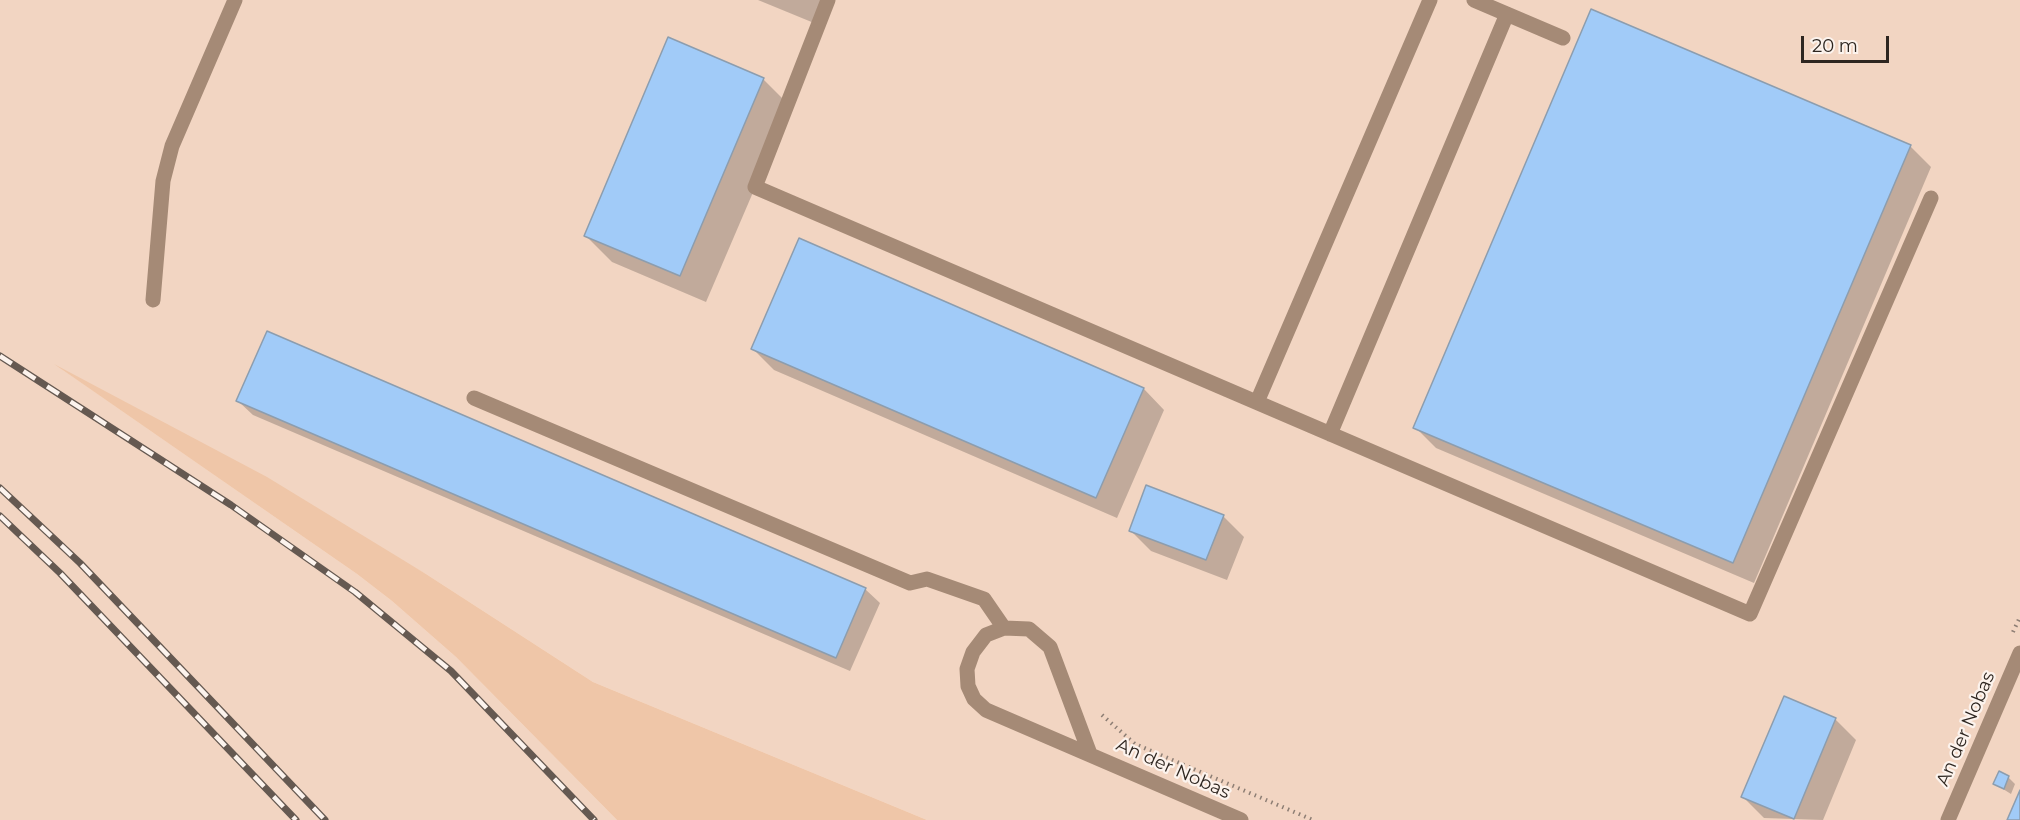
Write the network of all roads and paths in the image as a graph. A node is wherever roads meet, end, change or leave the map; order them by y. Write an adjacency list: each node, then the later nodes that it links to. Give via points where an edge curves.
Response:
1 (235, 0): 8 (street, via 172,146 163,181)
2 (828, 0): 10 (street, via 755,187)
3 (1430, 0): 10 (street)
4 (1474, 0): 5 (street)
5 (1507, 14): 6 (street); 11 (street)
6 (1563, 38)
7 (1931, 198): 11 (street, via 1750,614)
8 (153, 300)
9 (474, 398): 12 (street, via 910,583 927,579 984,599)
10 (1257, 402): 11 (street)
11 (1330, 434)
12 (1004, 628): 15 (street, An der Nobas, via 1029,629 1050,647); 15 (street, An der Nobas, via 986,635 973,652 967,669 974,699 986,710)
13 (2020, 653): 18 (street, An der Nobas)
14 (1099, 707): 17 (path, via 1103,717 1136,744)
15 (1090, 754): 16 (street, An der Nobas)
16 (1241, 820)
17 (1312, 820)
18 (1948, 820)

